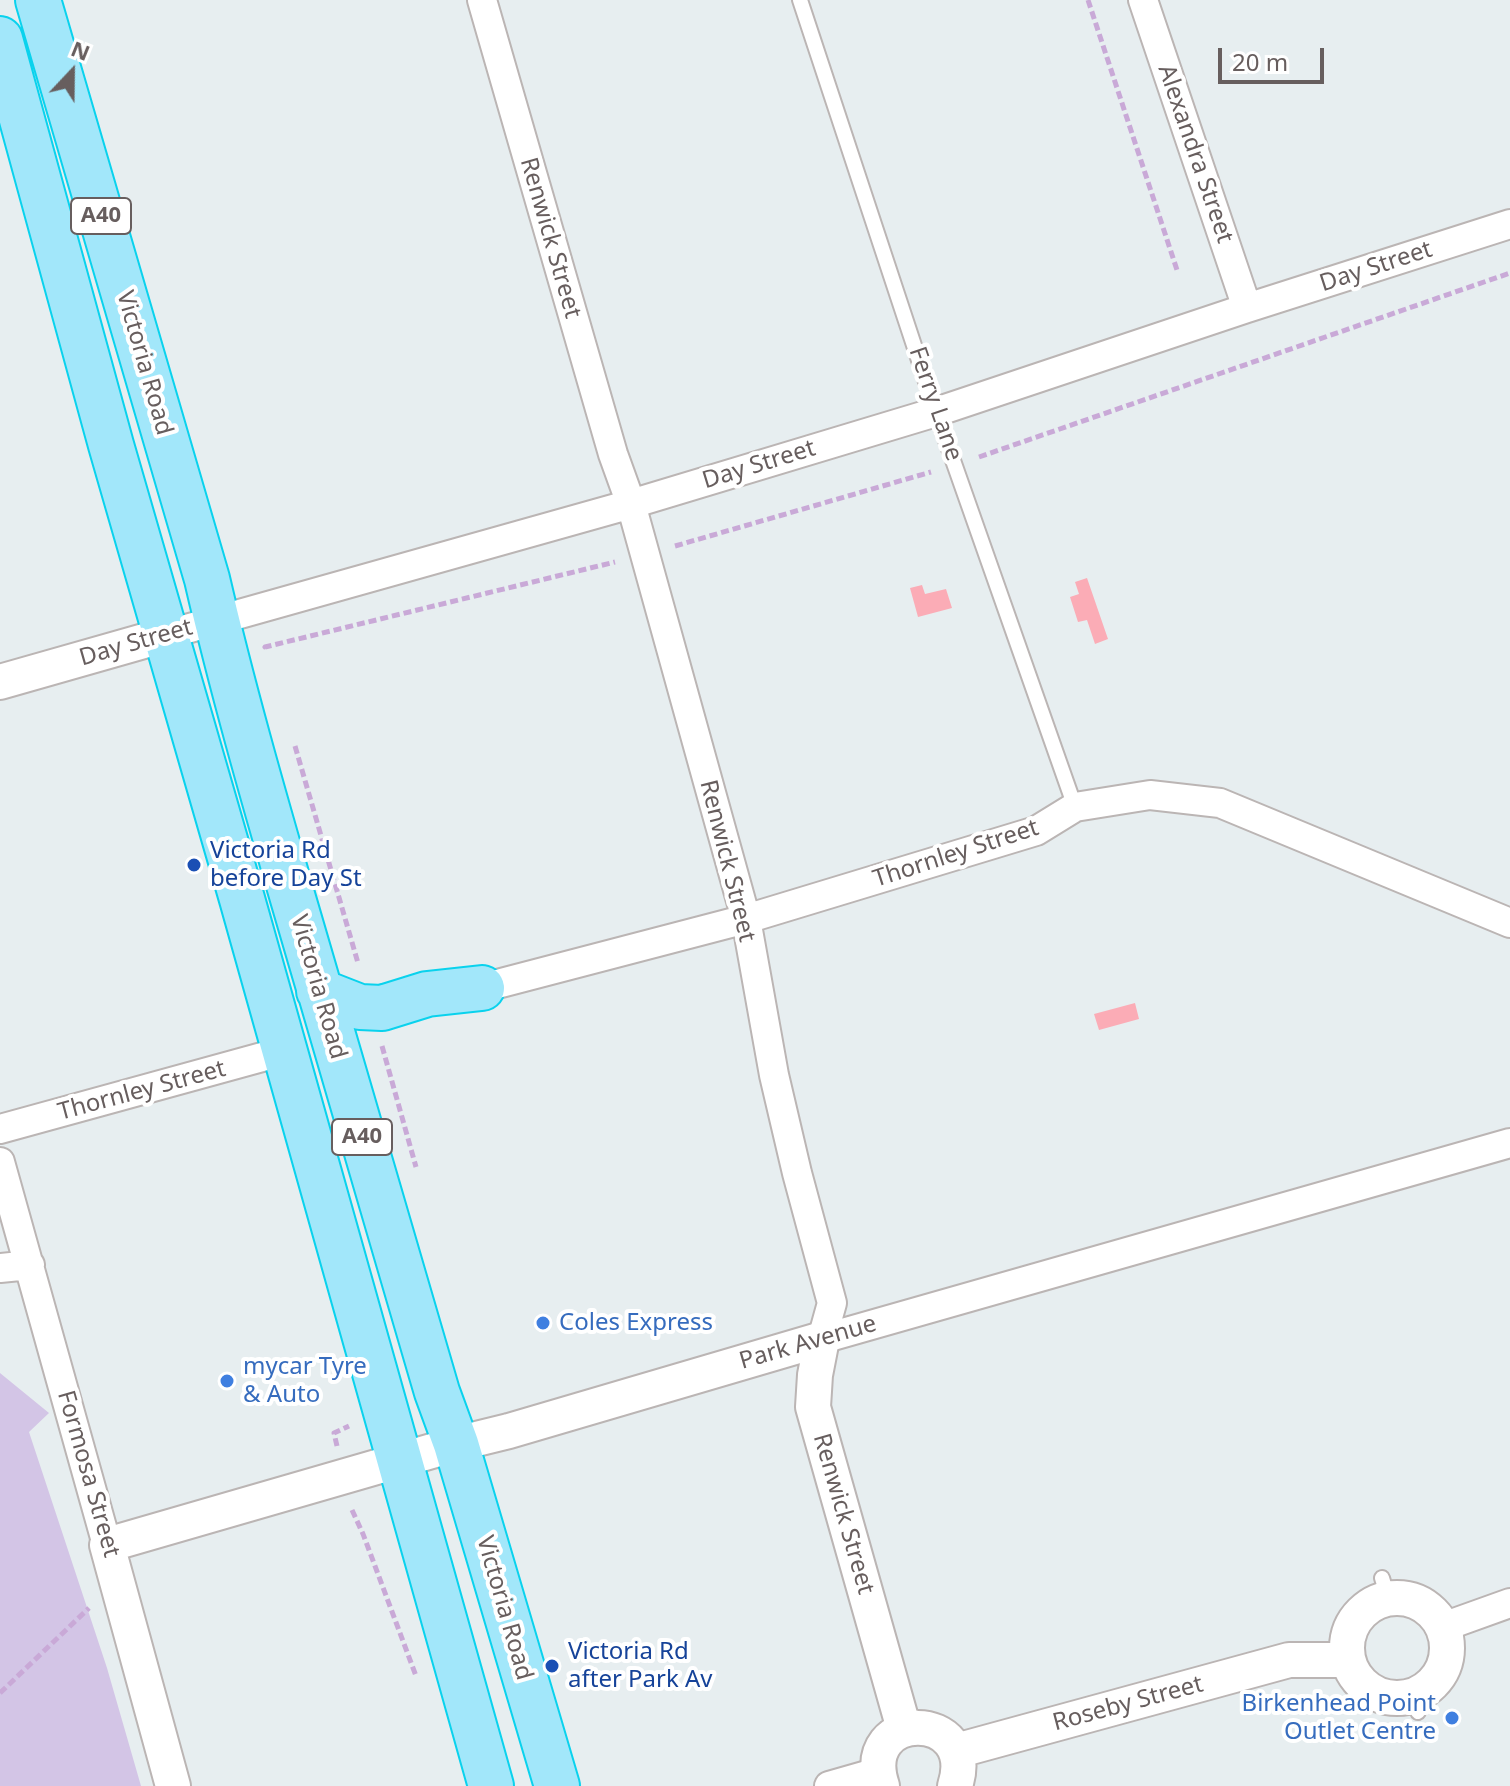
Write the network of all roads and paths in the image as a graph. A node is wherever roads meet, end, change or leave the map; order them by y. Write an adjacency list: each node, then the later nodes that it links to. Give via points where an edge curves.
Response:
1 (38, 0): 15 (highway, Victoria Road / A40)
2 (482, 0): 13 (street, Renwick Street)
3 (800, 0): 11 (lane, Ferry Lane)
4 (1088, 0): 8 (path)
5 (1143, 0): 10 (street, Alexandra Street)
6 (0, 39): 16 (highway, Victoria Road / A40)
7 (1510, 224): 10 (street, Day Street)
8 (1178, 273)
9 (1510, 273): 12 (path)
10 (1247, 308): 11 (street, Day Street)
11 (936, 412): 12 (lane, Ferry Lane); 13 (street, Day Street)
12 (956, 465): 14 (path); 20 (lane, Ferry Lane)
13 (631, 504): 14 (street, Renwick Street); 15 (street, Day Street)
14 (644, 555): 17 (path, via 265,647); 21 (street, Renwick Street)
15 (217, 621): 16 (street, Day Street); 25 (highway, Victoria Road / A40)
16 (165, 635): 18 (street, Day Street); 26 (highway, Victoria Road / A40)
17 (270, 662)
18 (0, 682)
19 (292, 738): 23 (path)
20 (1075, 807): 21 (street, Thornley Street, via 1036,831); 22 (street, Thornley Street, via 1150,795 1220,803)
21 (746, 919): 24 (street, Thornley Street); 32 (street, Renwick Street, via 774,1075 832,1303)
22 (1510, 923)
23 (359, 966)
24 (482, 988): 25 (highway, via 427,994 382,1008 360,1007)
25 (319, 991): 34 (highway, Victoria Road / A40)
26 (284, 1051): 27 (street, Thornley Street); 35 (highway, Victoria Road / A40)
27 (0, 1129)
28 (1510, 1143): 32 (street, Park Avenue)
29 (0, 1162): 30 (street, Formosa Street)
30 (30, 1265): 31 (street); 37 (street, Formosa Street)
31 (0, 1268)
32 (822, 1339): 34 (street, Park Avenue); 44 (street, Renwick Street, via 813,1407)
33 (357, 1422): 36 (path, via 334,1433)
34 (456, 1444): 35 (street, Park Avenue); 49 (highway, Victoria Road / A40)
35 (400, 1462): 36 (street, Park Avenue); 48 (highway, Victoria Road / A40)
36 (344, 1478): 37 (street, Park Avenue); 42 (path, via 352,1512)
37 (107, 1545): 38 (street, Formosa Street)
38 (118, 1579): 43 (path); 47 (street, Formosa Street)
39 (1510, 1603): 40 (street)
40 (1443, 1627): 41 (street, via 1420,1604 1385,1588 1350,1628); 41 (street, via 1445,1660 1415,1704 1366,1687)
41 (1347, 1660): 45 (street, Roseby Street, via 1289,1660)
42 (418, 1683)
43 (0, 1693)
44 (904, 1729): 45 (street, via 940,1732); 46 (street, via 881,1751)
45 (956, 1751): 51 (street)
46 (880, 1779): 50 (street)
47 (173, 1786)
48 (491, 1786)
49 (557, 1786)
50 (829, 1786)
51 (955, 1786)

